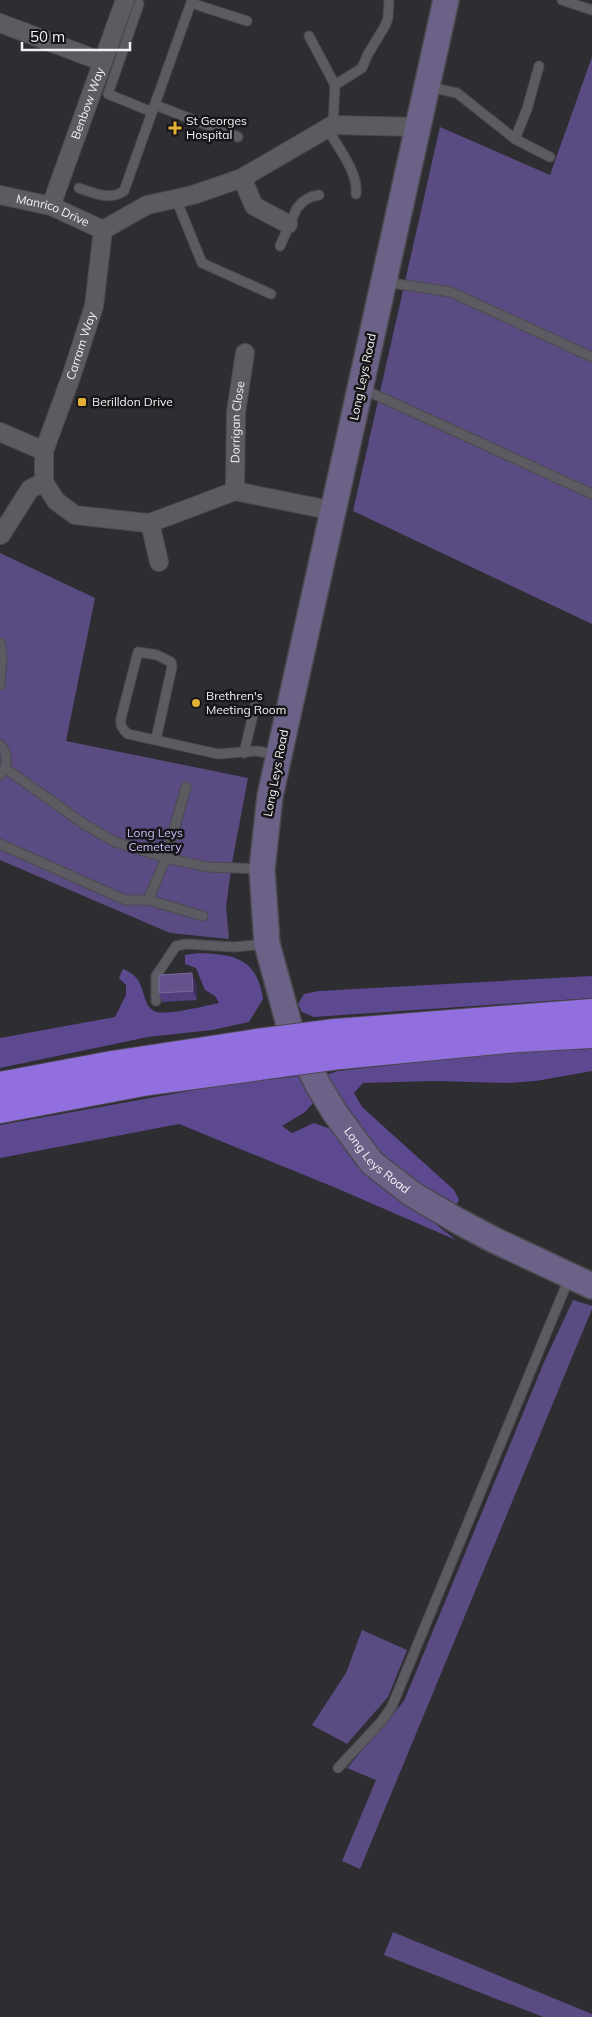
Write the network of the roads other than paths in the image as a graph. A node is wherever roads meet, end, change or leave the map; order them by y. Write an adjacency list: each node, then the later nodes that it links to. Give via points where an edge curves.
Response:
1 (389, 0): 12 (lane, via 388,18 362,68)
2 (446, 0): 13 (street, Long Leys Road)
3 (562, 0): 6 (lane)
4 (132, 2): 10 (street, Benbow Way); 14 (lane, via 108,94)
5 (192, 2): 7 (lane); 14 (lane)
6 (592, 10)
7 (247, 21)
8 (0, 24): 10 (street)
9 (309, 36): 12 (lane)
10 (103, 62): 26 (street, Benbow Way)
11 (539, 66): 18 (lane)
12 (335, 85): 15 (lane)
13 (427, 86): 16 (street, Long Leys Road); 18 (lane, via 457,93)
14 (154, 108): 17 (lane); 21 (lane, via 124,191 109,197)
15 (330, 126): 16 (street); 20 (street); 23 (lane, via 355,178)
16 (418, 128): 30 (street, Long Leys Road)
17 (238, 137)
18 (515, 139): 19 (lane)
19 (550, 157)
20 (242, 178): 25 (street); 27 (street, via 254,206)
21 (79, 188)
22 (319, 194): 27 (lane, via 301,202)
23 (356, 194)
24 (0, 195): 26 (street, Manrico Drive)
25 (176, 199): 28 (street, via 147,205); 31 (lane, via 202,263)
26 (51, 206): 28 (street, Manrico Drive)
27 (288, 224): 29 (lane)
28 (103, 230): 36 (street, Carram Way, via 94,306)
29 (280, 246)
30 (384, 281): 33 (lane, via 450,292); 34 (street, Long Leys Road)
31 (271, 294)
32 (245, 353): 38 (street, Dorrigan Close, via 236,412)
33 (592, 357)
34 (360, 388): 39 (lane); 40 (street, Long Leys Road)
35 (0, 432): 36 (street)
36 (44, 451): 37 (street, Carram Way)
37 (44, 482): 41 (street, via 56,501 75,515); 42 (street, via 30,489)
38 (234, 491): 40 (street); 41 (street)
39 (592, 494)
40 (334, 510): 50 (street, Long Leys Road)
41 (150, 523): 43 (street)
42 (1, 535)
43 (159, 562)
44 (0, 643): 45 (lane)
45 (0, 685)
46 (255, 706): 49 (lane)
47 (156, 739): 47 (lane, via 128,734 121,723 138,652 172,662); 49 (lane, via 218,754)
48 (0, 745): 51 (lane, via 6,754)
49 (244, 753): 50 (lane, via 257,751)
50 (279, 755): 55 (street, Long Leys Road, via 270,796)
51 (3, 772): 54 (lane, via 115,842)
52 (186, 787): 54 (lane)
53 (0, 844): 56 (lane, via 125,900)
54 (166, 858): 55 (lane, via 207,867); 56 (lane)
55 (262, 869): 58 (street, Long Leys Road)
56 (148, 900): 57 (lane)
57 (203, 916)
58 (267, 944): 59 (lane, via 176,946 156,976); 66 (street, Long Leys Road, via 290,1028 332,1107 372,1163 412,1194 458,1222)
59 (156, 1001)
60 (592, 1012): 62 (highway)
61 (592, 1034): 62 (highway)
62 (338, 1044): 63 (highway, bridge)
63 (258, 1054): 64 (highway, via 112,1064); 65 (highway, via 142,1082)
64 (0, 1086)
65 (0, 1109)
66 (581, 1281): 67 (lane, via 392,1706)
67 (338, 1768)

